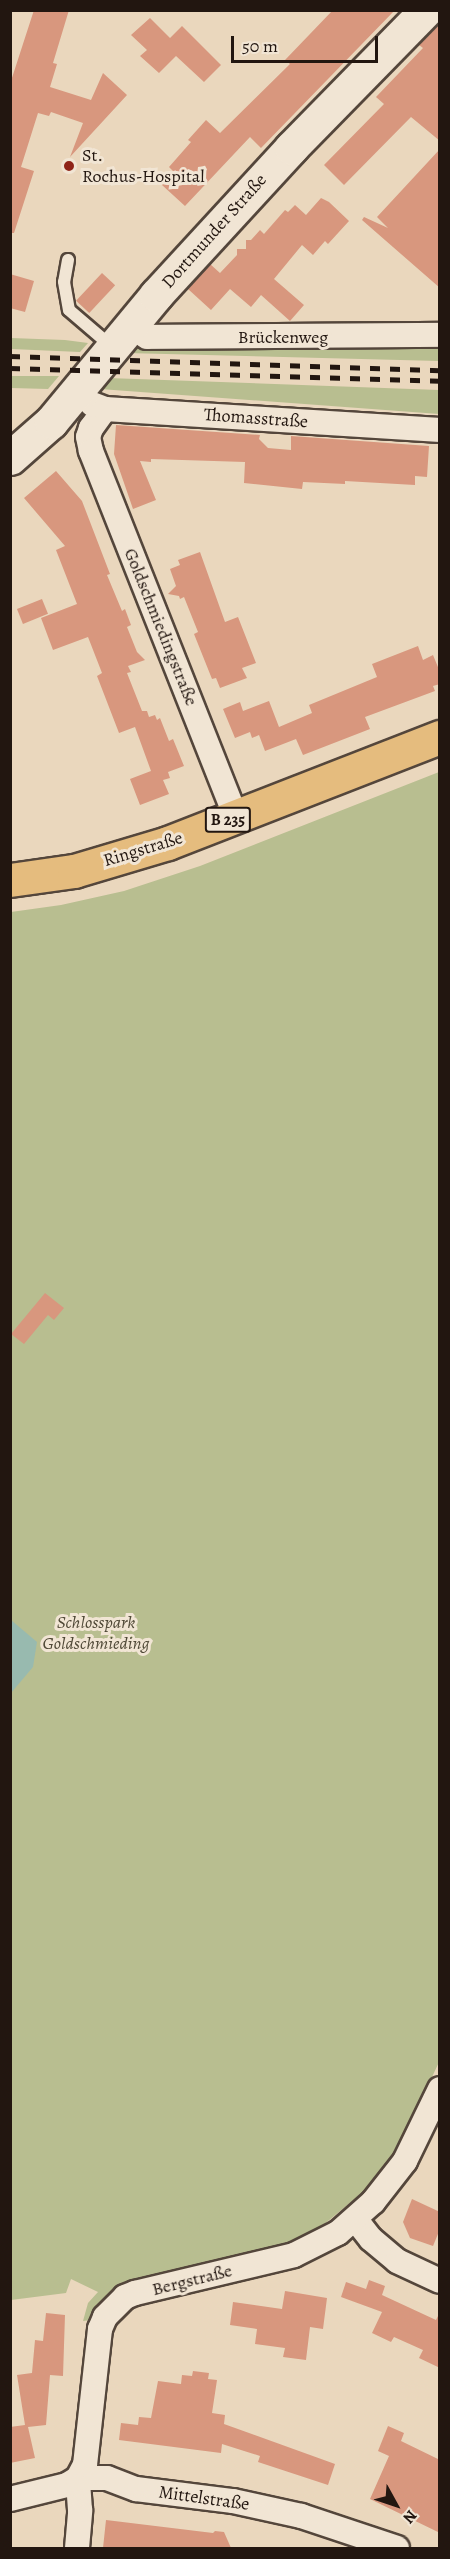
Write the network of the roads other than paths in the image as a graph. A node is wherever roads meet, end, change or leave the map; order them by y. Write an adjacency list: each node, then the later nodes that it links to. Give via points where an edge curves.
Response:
1 (426, 10): 4 (street, Dortmunder Straße, via 291,148)
2 (68, 260): 4 (lane, via 64,282 69,310)
3 (440, 335): 4 (street, Brückenweg)
4 (121, 337): 5 (street, Dortmunder Straße)
5 (76, 393): 6 (street, Thomasstraße); 7 (street, Dortmunder Straße)
6 (105, 409): 8 (street, Thomasstraße); 9 (street, via 91,428)
7 (51, 422): 9 (street); 10 (street, Dortmunder Straße)
8 (440, 430)
9 (90, 444): 12 (street, Goldschmiedingstraße)
10 (10, 459)
11 (440, 737): 12 (main road, Ringstraße / B 235)
12 (236, 817): 13 (main road, Ringstraße / B 235, via 168,843 74,871)
13 (10, 880)
14 (440, 2089): 15 (street, Bergstraße, via 405,2161)
15 (356, 2220): 16 (street, via 398,2261); 17 (street, Bergstraße, via 318,2245 294,2255 135,2293 114,2306 100,2329 85,2464)
16 (440, 2281)
17 (78, 2478): 18 (street, Mittelstraße, via 67,2485); 19 (street, Mittelstraße, via 107,2478 136,2489 233,2501 301,2516); 20 (street, Bergstraße)
18 (10, 2499)
19 (384, 2546)
20 (77, 2548)

